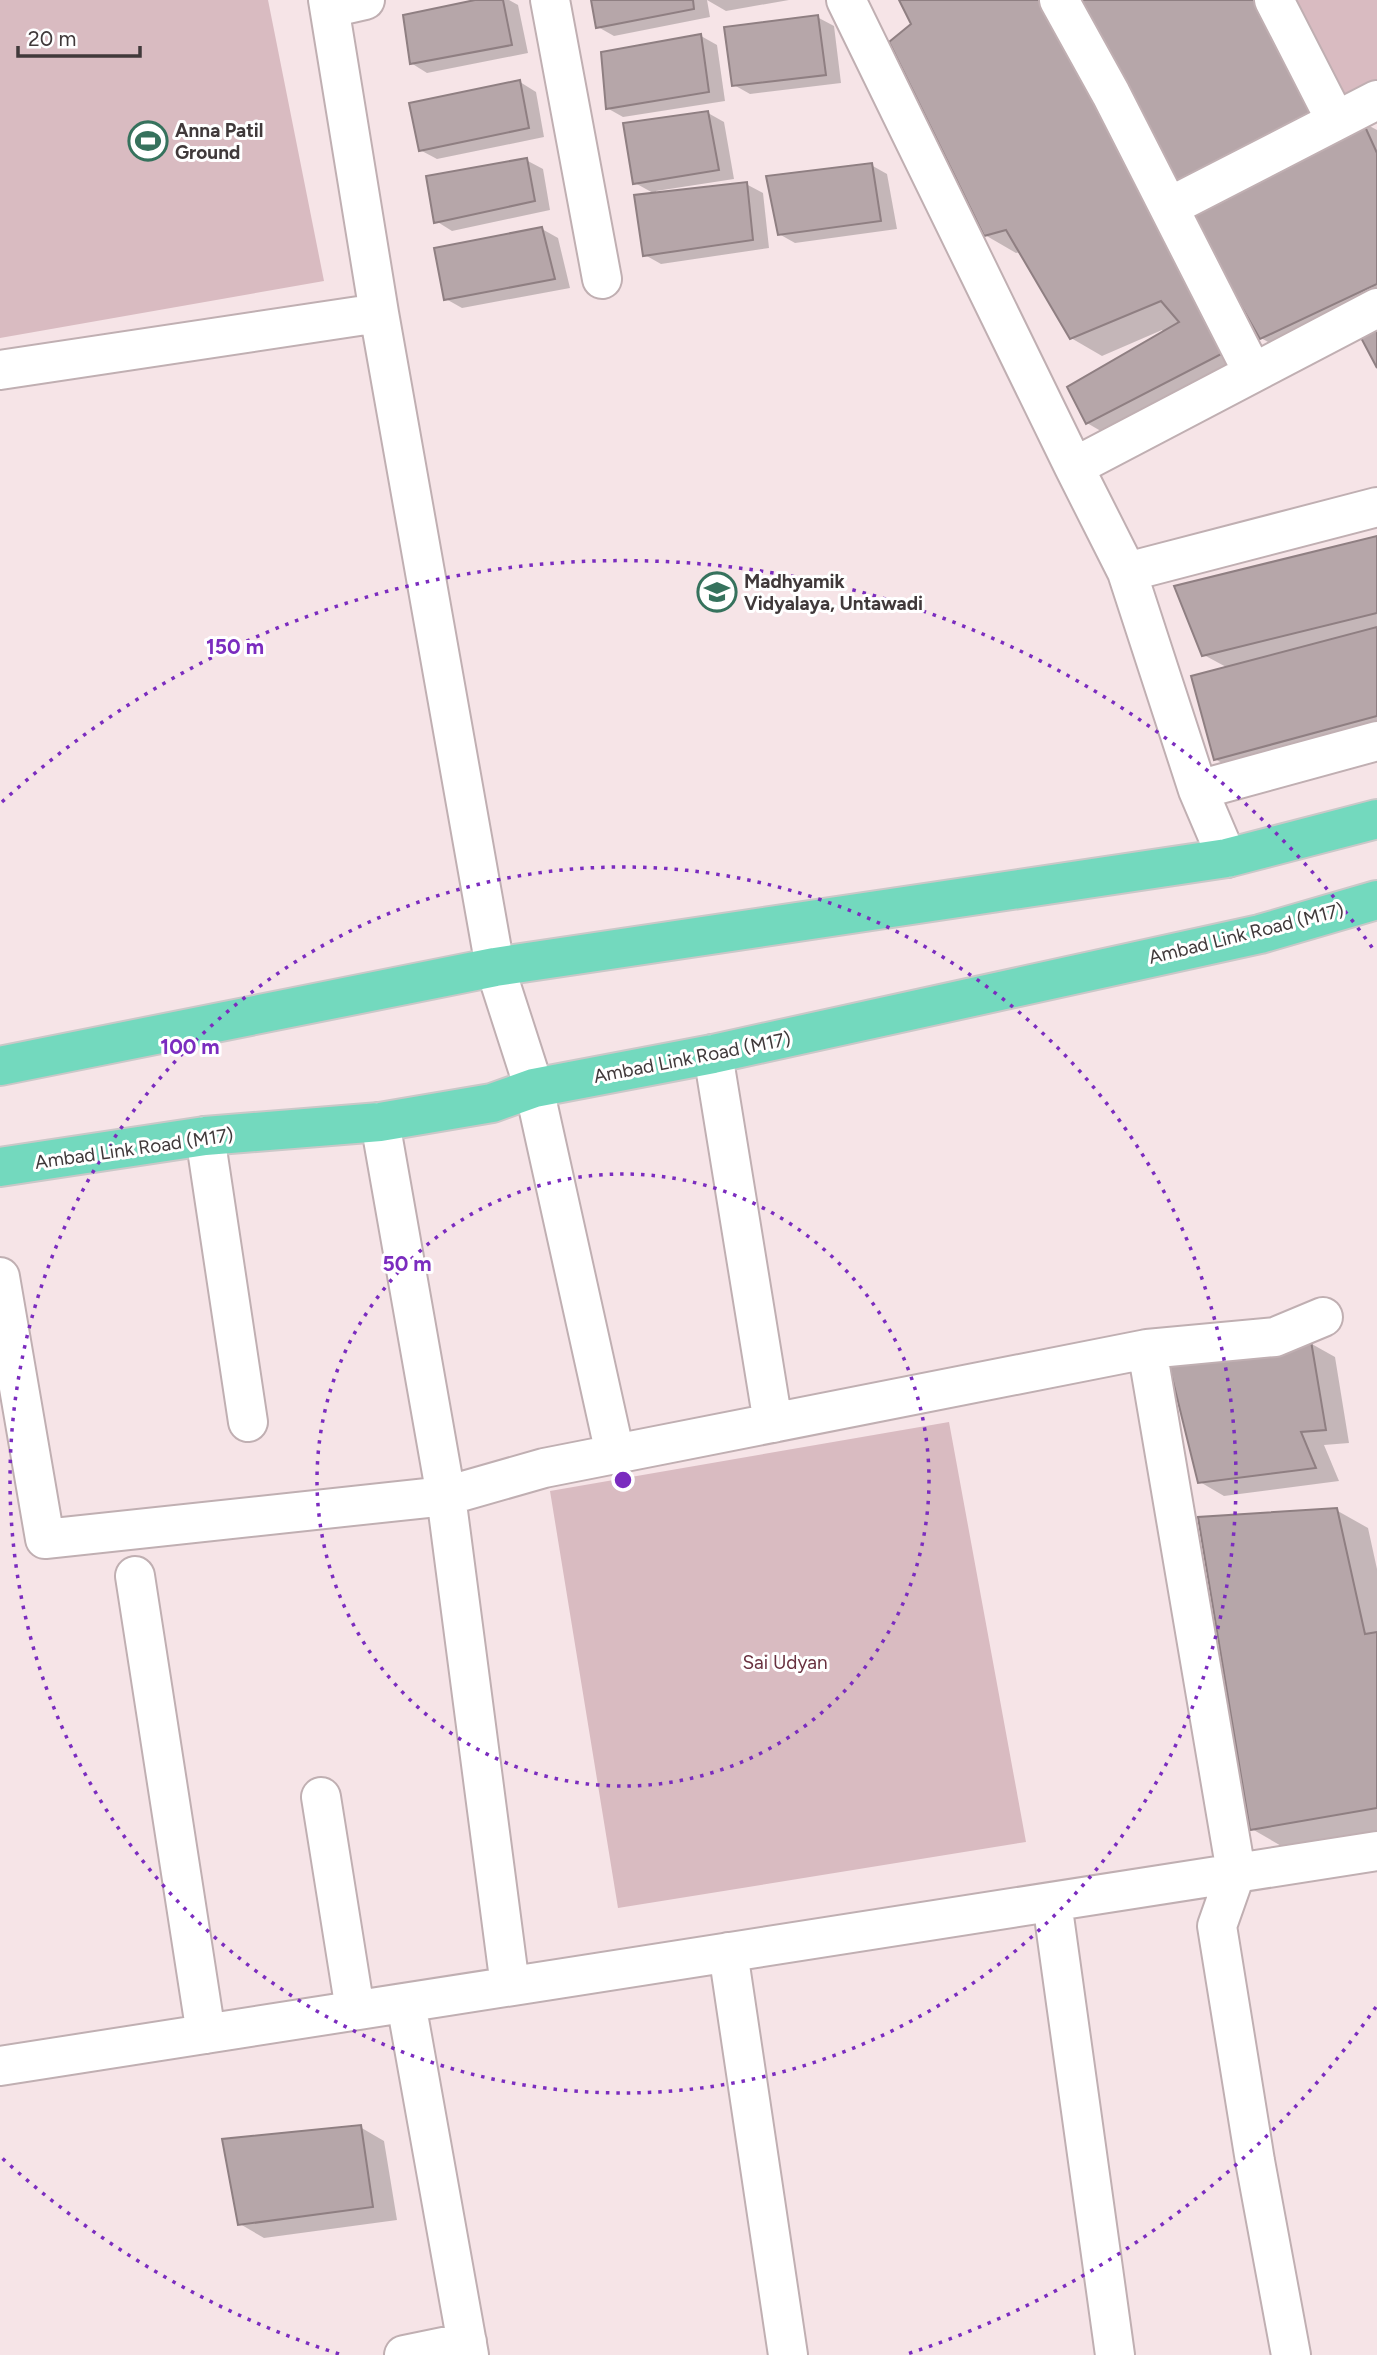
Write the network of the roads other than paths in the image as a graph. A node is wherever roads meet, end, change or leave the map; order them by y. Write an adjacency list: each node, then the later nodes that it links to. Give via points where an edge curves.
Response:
1 (550, 0): 8 (street)
2 (846, 0): 13 (street)
3 (1059, 0): 7 (street)
4 (1274, 0): 6 (street)
5 (341, 3): 10 (street)
6 (1364, 114): 7 (street)
7 (1169, 207): 12 (street)
8 (602, 279)
9 (1377, 308): 12 (street)
10 (379, 313): 11 (street); 21 (street)
11 (0, 370)
12 (1253, 373): 13 (street)
13 (1074, 467): 15 (street)
14 (1377, 508): 15 (street)
15 (1127, 572): 17 (street)
16 (1377, 741): 17 (street)
17 (1198, 790): 19 (street)
18 (1377, 819): 19 (main road)
19 (1227, 858): 21 (main road)
20 (1377, 900): 22 (main road, Ambad Link Road (M17), via 1260,934)
21 (495, 967): 23 (main road); 24 (street)
22 (713, 1055): 24 (main road, Ambad Link Road (M17)); 32 (street)
23 (0, 1066)
24 (534, 1088): 25 (main road, Ambad Link Road (M17), via 492,1103); 33 (street)
25 (380, 1122): 26 (main road, Ambad Link Road (M17)); 34 (street)
26 (205, 1136): 27 (main road, Ambad Link Road (M17)); 31 (street)
27 (0, 1167)
28 (0, 1277): 34 (street, via 46,1539)
29 (1323, 1317): 30 (street, via 1275,1337)
30 (1147, 1349): 32 (street); 38 (street)
31 (248, 1422)
32 (773, 1423): 33 (street)
33 (615, 1454): 34 (street, via 544,1468)
34 (446, 1496): 41 (street)
35 (135, 1576): 44 (street)
36 (321, 1797): 43 (street)
37 (1377, 1851): 38 (street)
38 (1236, 1872): 39 (street); 50 (street, via 1217,1926)
39 (1052, 1902): 40 (street); 49 (street)
40 (728, 1952): 41 (street); 48 (street)
41 (510, 1986): 42 (street)
42 (406, 2003): 43 (street); 46 (street)
43 (355, 2010): 44 (street)
44 (206, 2034): 45 (street)
45 (0, 2066)
46 (468, 2349): 47 (street)
47 (404, 2355)
48 (788, 2355)
49 (1115, 2355)
50 (1291, 2355)

